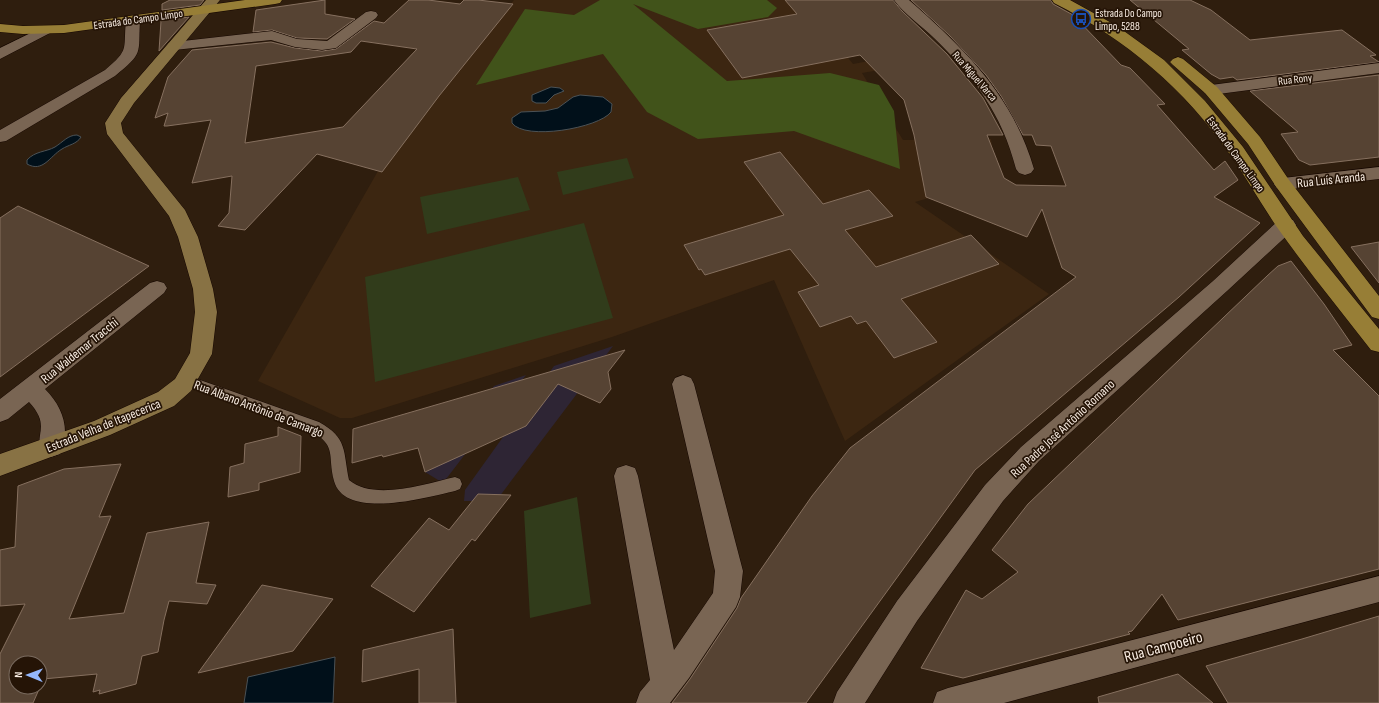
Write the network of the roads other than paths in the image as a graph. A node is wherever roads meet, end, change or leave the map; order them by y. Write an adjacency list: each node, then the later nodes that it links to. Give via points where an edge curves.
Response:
1 (275, 0): 5 (main road, Estrada do Campo Limpo)
2 (900, 0): 17 (street, Rua Miguel Varca, via 965,62 992,93 1015,135)
3 (1059, 0): 20 (main road, Estrada do Campo Limpo, via 1083,11 1124,36 1180,82 1236,151)
4 (1080, 0): 15 (main road, Estrada do Campo Limpo, via 1120,21 1166,51)
5 (211, 4): 7 (main road, Estrada do Campo Limpo, via 70,19 20,21); 8 (main road, Estrada do Campo Limpo); 12 (main road, Estrada Velha de Itapecerica)
6 (371, 15): 12 (street, via 331,45 295,43 272,35)
7 (0, 17)
8 (132, 20): 11 (main road, Estrada do Campo Limpo); 16 (street, via 133,45 121,64 110,73)
9 (0, 28): 10 (main road, Estrada do Campo Limpo)
10 (17, 30): 11 (main road, Estrada do Campo Limpo); 13 (street)
11 (45, 30): 13 (street)
12 (174, 46): 24 (main road, Estrada Velha de Itapecerica, via 127,101 113,123 115,134 178,214 196,260 206,312 201,354)
13 (0, 53)
14 (1379, 68): 15 (street, Rua Rony)
15 (1211, 90): 19 (main road, Estrada do Campo Limpo, via 1254,141)
16 (0, 137)
17 (1025, 169)
18 (1379, 173): 19 (street, Rua Luís Aranda)
19 (1283, 184): 22 (main road, Estrada do Campo Limpo)
20 (1286, 225): 23 (main road, Estrada do Campo Limpo); 34 (street, Rua Padre José Antônio Romano, via 1030,454 994,493 907,611)
21 (157, 288): 26 (street, Rua Waldemar Tracchi)
22 (1379, 311)
23 (1379, 344)
24 (186, 380): 28 (main road, Estrada Velha de Itapecerica, via 166,399 134,415); 31 (lane, Rua Albano Antônio de Camargo, via 328,433 338,450 343,484 352,493 369,497 395,496)
25 (683, 384): 33 (street, via 730,571 726,597)
26 (31, 389): 27 (street, Rua Waldemar Tracchi); 28 (street, via 52,414 54,428)
27 (0, 412)
28 (51, 447): 29 (main road, Estrada Velha de Itapecerica)
29 (0, 465)
30 (626, 476): 33 (street)
31 (455, 484)
32 (1379, 589): 35 (street, Rua Campoeiro)
33 (658, 694)
34 (848, 703)
35 (948, 703)

